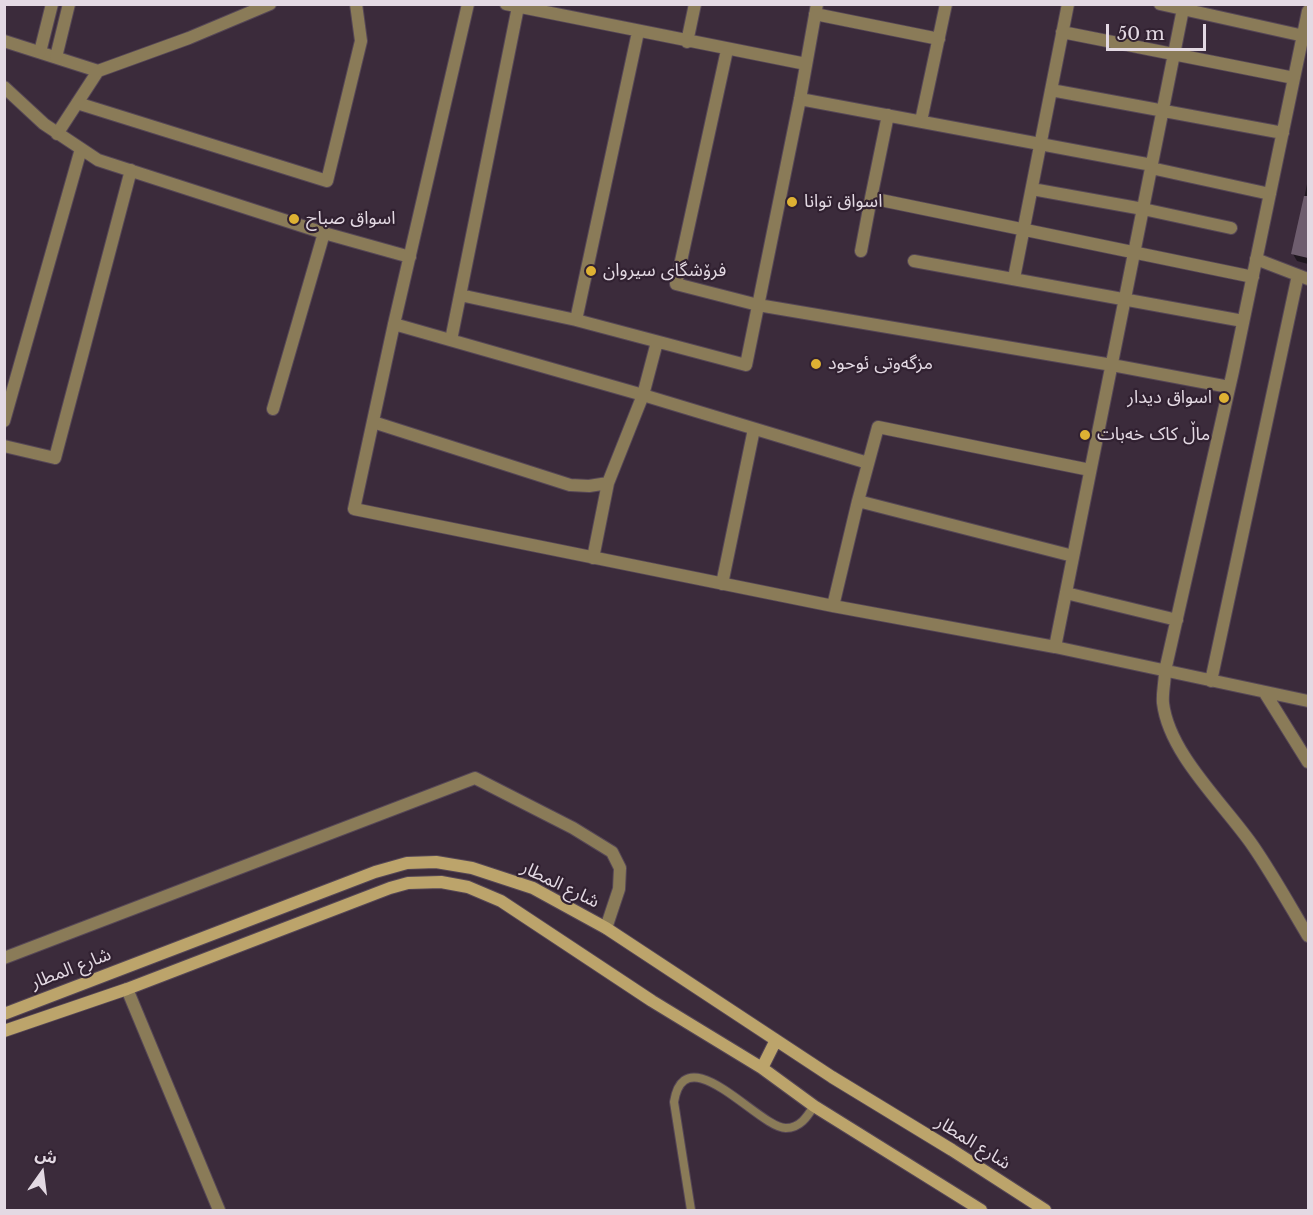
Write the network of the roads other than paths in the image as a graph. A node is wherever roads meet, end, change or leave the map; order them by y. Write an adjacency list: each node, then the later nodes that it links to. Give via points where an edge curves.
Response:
1 (52, 4): 21 (street)
2 (69, 4): 23 (street)
3 (270, 4): 25 (street)
4 (356, 4): 30 (street, via 362,41 327,181)
5 (468, 4): 49 (street)
6 (694, 4): 19 (street)
7 (946, 4): 17 (street)
8 (1068, 4): 15 (street)
9 (1160, 4): 12 (street)
10 (512, 6): 14 (street); 55 (street)
11 (816, 9): 17 (street); 24 (street)
12 (1183, 9): 16 (street); 22 (street)
13 (1308, 11): 16 (street)
14 (638, 32): 19 (street); 58 (street)
15 (1062, 32): 22 (street); 28 (street)
16 (1304, 36): 26 (street)
17 (939, 39): 33 (street)
18 (4, 41): 21 (street)
19 (687, 42): 20 (street)
20 (728, 50): 24 (street); 57 (street, via 676,284)
21 (40, 52): 23 (street)
22 (1174, 53): 26 (street); 31 (street)
23 (56, 57): 25 (street)
24 (806, 64): 29 (street)
25 (98, 71): 30 (street)
26 (1294, 78): 34 (street)
27 (4, 87): 35 (street)
28 (1051, 90): 31 (street); 36 (street)
29 (800, 99): 32 (street); 57 (street)
30 (77, 103): 35 (street)
31 (1163, 109): 34 (street); 38 (street)
32 (888, 115): 33 (street); 42 (street)
33 (921, 121): 36 (street)
34 (1283, 133): 41 (street)
35 (57, 134): 37 (street)
36 (1041, 144): 38 (street); 40 (street)
37 (81, 149): 39 (street, via 98,160); 67 (street)
38 (1152, 167): 41 (street); 43 (street)
39 (131, 170): 46 (street); 70 (street, via 55,458)
40 (1032, 189): 43 (street); 45 (street)
41 (1270, 194): 50 (street)
42 (871, 198): 45 (street); 47 (street)
43 (1143, 209): 44 (street); 48 (street)
44 (1231, 228)
45 (1024, 230): 48 (street); 54 (street)
46 (324, 233): 49 (street); 66 (street)
47 (861, 251)
48 (1134, 254): 52 (street); 56 (street)
49 (410, 257): 60 (street)
50 (1256, 259): 52 (street); 53 (street)
51 (914, 261): 54 (street)
52 (1253, 277): 59 (street)
53 (1303, 277): 83 (street)
54 (1014, 278): 56 (street)
55 (460, 295): 58 (street); 61 (street)
56 (1125, 299): 59 (street); 63 (street)
57 (758, 305): 62 (street, via 746,366); 63 (street)
58 (576, 320): 62 (street)
59 (1243, 321): 64 (street)
60 (394, 324): 61 (street); 68 (street)
61 (451, 340): 65 (street)
62 (657, 342): 65 (street)
63 (1112, 365): 64 (street); 72 (street)
64 (1229, 387): 80 (street)
65 (643, 394): 69 (street); 73 (street)
66 (273, 409)
67 (4, 421)
68 (374, 422): 73 (street, via 570,485); 76 (street, via 354,509)
69 (754, 429): 71 (street); 77 (street)
70 (4, 446)
71 (868, 463): 72 (street, via 878,427); 74 (street)
72 (1090, 470): 75 (street)
73 (608, 483): 76 (street)
74 (858, 501): 75 (street); 79 (street)
75 (1073, 556): 78 (street)
76 (593, 558): 77 (street)
77 (722, 584): 79 (street)
78 (1065, 593): 80 (street); 81 (street)
79 (833, 606): 81 (street)
80 (1177, 620): 82 (street)
81 (1055, 647): 82 (street)
82 (1166, 671): 83 (street); 88 (street, via 1163,702 1176,743 1252,845)
83 (1211, 681): 84 (street)
84 (1265, 693): 85 (street); 86 (street)
85 (1308, 701)
86 (1308, 762)
87 (606, 928): 89 (street, via 619,889 620,868 612,852 475,778); 91 (main road, شارع المطار, via 513,880 461,866 407,863); 93 (main road, شارع المطار)
88 (1308, 936)
89 (4, 958)
90 (127, 988): 92 (main road, شارع المطار); 94 (main road, شارع المطار, via 390,888 441,882 468,887 501,901); 96 (street)
91 (4, 1014)
92 (4, 1031)
93 (776, 1040): 94 (main road); 99 (main road, شارع المطار)
94 (762, 1068): 95 (main road, شارع المطار)
95 (814, 1106): 97 (lane, via 795,1127 777,1127 707,1079 684,1082 674,1102); 98 (main road, شارع المطار)
96 (219, 1210)
97 (691, 1210)
98 (981, 1210)
99 (1045, 1210)

